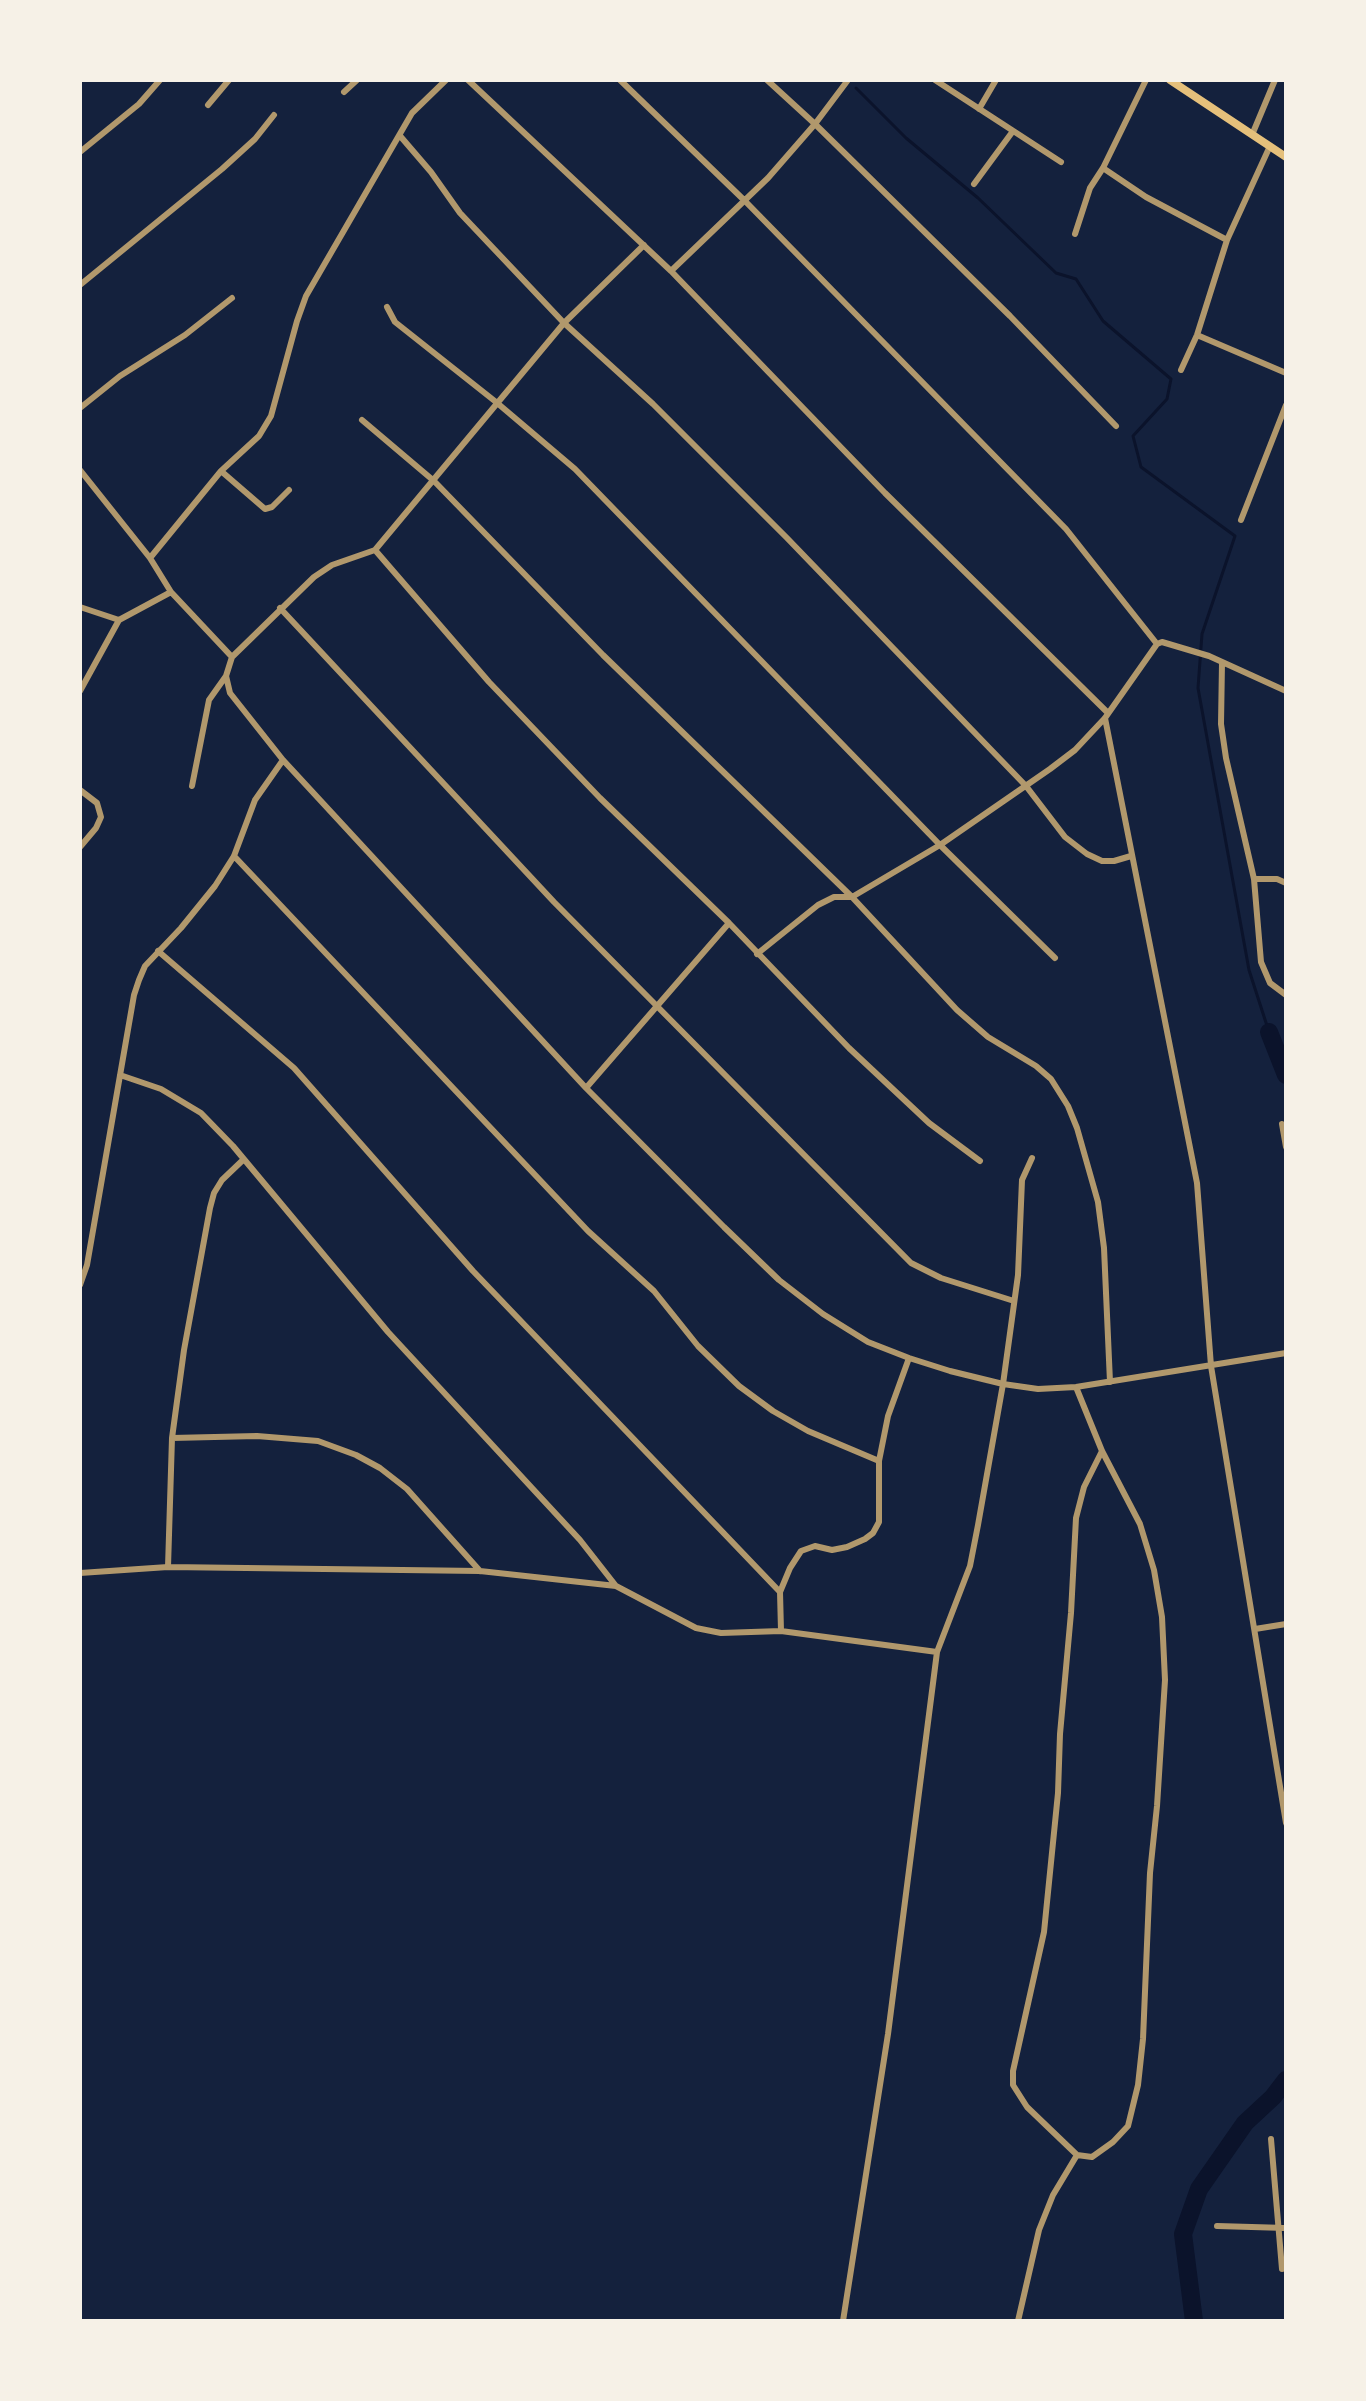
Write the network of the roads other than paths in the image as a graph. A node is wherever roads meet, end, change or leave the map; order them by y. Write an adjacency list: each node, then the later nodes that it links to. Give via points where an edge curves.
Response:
1 (160, 80): 23 (street)
2 (229, 80): 15 (street)
3 (357, 80): 14 (street)
4 (446, 80): 21 (street, via 412,113)
5 (468, 80): 31 (street)
6 (620, 80): 28 (street)
7 (767, 80): 18 (street)
8 (848, 80): 18 (street)
9 (935, 80): 16 (street)
10 (996, 80): 16 (street)
11 (1146, 80): 26 (street)
12 (1170, 80): 20 (main road)
13 (1275, 80): 20 (street)
14 (344, 92)
15 (208, 105)
16 (979, 109): 19 (street)
17 (274, 115): 33 (street, via 222,169)
18 (815, 124): 28 (street); 44 (street)
19 (1013, 131): 25 (street); 27 (street)
20 (1252, 135): 22 (main road)
21 (401, 137): 36 (street, via 460,213); 46 (street, via 306,296 271,416 259,436)
22 (1270, 146): 24 (main road); 30 (street)
23 (80, 152)
24 (1286, 157)
25 (1061, 162)
26 (1103, 168): 29 (street, via 1090,188); 30 (street)
27 (974, 184)
28 (745, 201): 32 (street); 56 (street, via 1066,529)
29 (1075, 234)
30 (1227, 240): 37 (street)
31 (644, 245): 32 (street); 36 (street)
32 (671, 271): 63 (street)
33 (80, 285)
34 (232, 298): 42 (street)
35 (387, 307): 40 (street, via 395,322)
36 (564, 323): 40 (street); 66 (street, via 706,456)
37 (1197, 335): 38 (street); 39 (street)
38 (1181, 370)
39 (1286, 373)
40 (496, 402): 47 (street); 68 (street, via 575,469)
41 (1286, 405): 49 (street)
42 (80, 408)
43 (362, 420): 47 (street)
44 (1116, 426)
45 (80, 470): 51 (street)
46 (221, 471): 48 (street, via 265,509); 51 (street)
47 (434, 481): 50 (street); 74 (street, via 603,655)
48 (289, 490)
49 (1241, 520)
50 (375, 550): 54 (street, via 332,565); 75 (street, via 489,682)
51 (150, 558): 52 (street)
52 (171, 592): 55 (street); 57 (street)
53 (80, 607): 55 (street)
54 (280, 608): 57 (street); 80 (street)
55 (119, 620): 62 (street)
56 (1157, 644): 58 (street); 63 (street)
57 (232, 657): 59 (street)
58 (1222, 663): 61 (street); 72 (street, via 1224,747)
59 (226, 676): 64 (street, via 239,707); 65 (street, via 209,700)
60 (1286, 680): 61 (street)
61 (1284, 690)
62 (80, 691)
63 (1107, 715): 66 (street, via 1075,750); 71 (street)
64 (283, 760): 70 (street, via 255,800); 82 (street)
65 (192, 786)
66 (1026, 786): 68 (street); 71 (street, via 1065,837 1087,854 1102,861)
67 (80, 790): 69 (street, via 97,803 101,817)
68 (940, 845): 74 (street); 78 (street)
69 (80, 847)
70 (234, 856): 76 (street, via 200,905); 98 (street, via 739,1386 808,1431)
71 (1131, 856): 92 (street, via 1197,1183)
72 (1254, 879): 73 (street); 79 (street, via 1261,962 1270,983)
73 (1286, 883)
74 (852, 897): 77 (street, via 834,897 818,905); 93 (street, via 957,1010 988,1037 1036,1066 1068,1106 1098,1202)
75 (729, 923): 77 (street); 80 (street)
76 (158, 951): 81 (street, via 145,966 134,995); 103 (street, via 294,1068 473,1271)
77 (757, 954): 87 (street, via 929,1123)
78 (1055, 958)
79 (1286, 995)
80 (655, 1007): 82 (street); 89 (street, via 911,1263)
81 (120, 1075): 86 (street, via 161,1089 201,1113); 88 (street)
82 (586, 1088): 91 (street, via 779,1280 868,1342)
83 (1282, 1124): 84 (street)
84 (1286, 1147)
85 (1032, 1158): 89 (street, via 1022,1180)
86 (244, 1159): 96 (street, via 222,1180 210,1208); 102 (street, via 378,1321)
87 (980, 1161)
88 (80, 1285)
89 (1014, 1301): 94 (street)
90 (1286, 1353): 92 (street)
91 (909, 1358): 94 (street); 98 (street)
92 (1211, 1366): 93 (street); 105 (street)
93 (1110, 1382): 95 (street)
94 (1003, 1384): 95 (street); 107 (street, via 970,1566)
95 (1076, 1387): 97 (street)
96 (172, 1438): 99 (street); 100 (street, via 291,1438 356,1455 407,1489)
97 (1102, 1451): 110 (street, via 1084,1487 1072,1544 1044,1932 1013,2071 1013,2085 1027,2107); 110 (street, via 1140,1524 1154,1570 1165,1680 1135,2103 1128,2126 1113,2142 1092,2157)
98 (879, 1461): 103 (street, via 879,1522 873,1533 840,1549 815,1546 801,1551)
99 (168, 1567): 100 (street); 101 (street)
100 (480, 1571): 102 (street)
101 (80, 1573)
102 (616, 1586): 106 (street, via 696,1628 721,1633)
103 (780, 1592): 106 (street)
104 (1286, 1624): 105 (street)
105 (1255, 1629): 108 (street)
106 (781, 1631): 107 (street)
107 (937, 1652): 114 (street, via 888,2034)
108 (1286, 1823)
109 (1271, 2139): 112 (street)
110 (1077, 2155): 115 (street, via 1039,2230)
111 (1217, 2226): 112 (street)
112 (1282, 2228): 113 (street)
113 (1282, 2269)
114 (843, 2321)
115 (1018, 2321)

